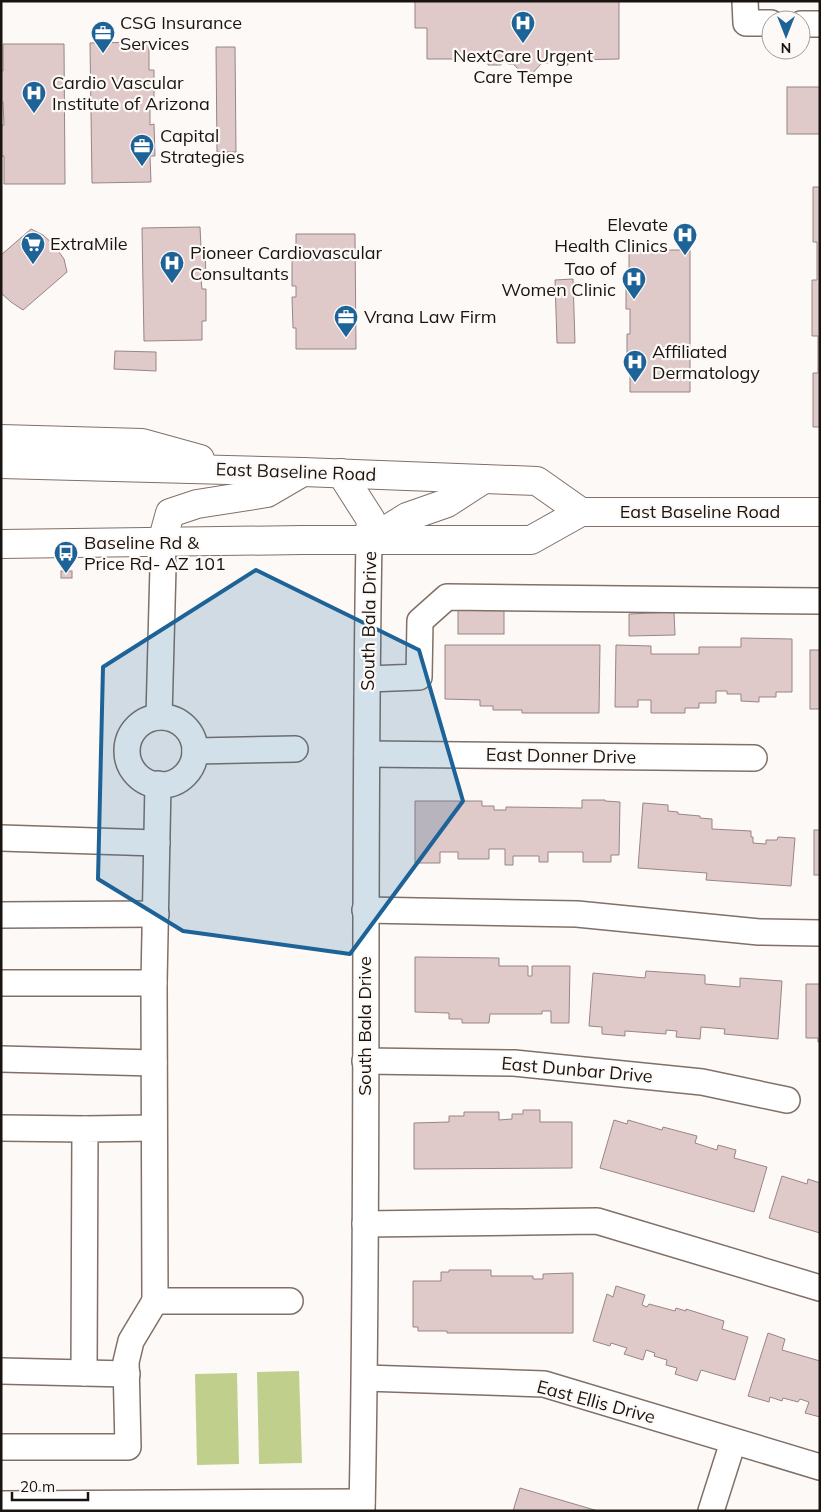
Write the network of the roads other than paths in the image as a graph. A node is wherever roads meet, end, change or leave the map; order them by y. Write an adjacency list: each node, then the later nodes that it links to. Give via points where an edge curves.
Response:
1 (745, 1): 2 (street, via 746,23)
2 (761, 24)
3 (1, 439): 5 (main road, via 142,443)
4 (1, 464): 5 (main road, East Baseline Road)
5 (242, 470): 6 (main road, East Baseline Road)
6 (304, 472): 7 (main road, East Baseline Road); 12 (main road, via 267,493 197,504 170,513)
7 (341, 474): 8 (main road, East Baseline Road); 11 (main road, via 371,520)
8 (484, 478): 9 (main road, East Baseline Road, via 537,481); 11 (main road, via 447,504 407,517)
9 (580, 512): 10 (main road, East Baseline Road); 11 (main road, East Baseline Road, via 531,540)
10 (820, 512)
11 (369, 541): 12 (main road, East Baseline Road); 15 (street, South Bala Drive)
12 (162, 542): 13 (main road, East Baseline Road); 16 (street)
13 (1, 544)
14 (820, 601): 15 (street, via 447,597 420,621 419,678)
15 (368, 679): 19 (street, South Bala Drive)
16 (158, 717): 18 (street, via 170,718 188,730 194,740); 21 (street, via 138,726 128,746 128,756 138,776)
17 (295, 749): 18 (street)
18 (195, 751): 21 (street, via 188,772 169,784)
19 (367, 754): 20 (street, East Donner Drive); 24 (street, South Bala Drive)
20 (754, 758)
21 (158, 784): 23 (street)
22 (1, 838): 23 (street)
23 (157, 843): 25 (street)
24 (365, 910): 27 (street, via 577,914 760,932); 31 (street, South Bala Drive)
25 (156, 914): 26 (street); 29 (street)
26 (1, 915)
27 (820, 933)
28 (1, 983): 29 (street)
29 (154, 983): 32 (street)
30 (1, 1059): 32 (street)
31 (365, 1060): 33 (street, East Dunbar Drive, via 524,1064 702,1082); 37 (street, South Bala Drive)
32 (154, 1063): 35 (street)
33 (788, 1100)
34 (1, 1128): 36 (street)
35 (154, 1128): 36 (street); 39 (street)
36 (85, 1129): 42 (street)
37 (365, 1224): 38 (street, via 597,1221); 44 (street, South Bala Drive)
38 (820, 1288)
39 (155, 1301): 40 (street); 43 (street, via 131,1340)
40 (290, 1301)
41 (1, 1371): 42 (street)
42 (84, 1373): 43 (street)
43 (127, 1374): 46 (street, via 128,1446)
44 (365, 1378): 45 (street, East Ellis Drive, via 544,1384); 49 (street, South Bala Drive)
45 (733, 1442): 47 (street, East Ellis Drive); 50 (street)
46 (1, 1447)
47 (820, 1467)
48 (1, 1504): 49 (street)
49 (362, 1506)
50 (711, 1511)

